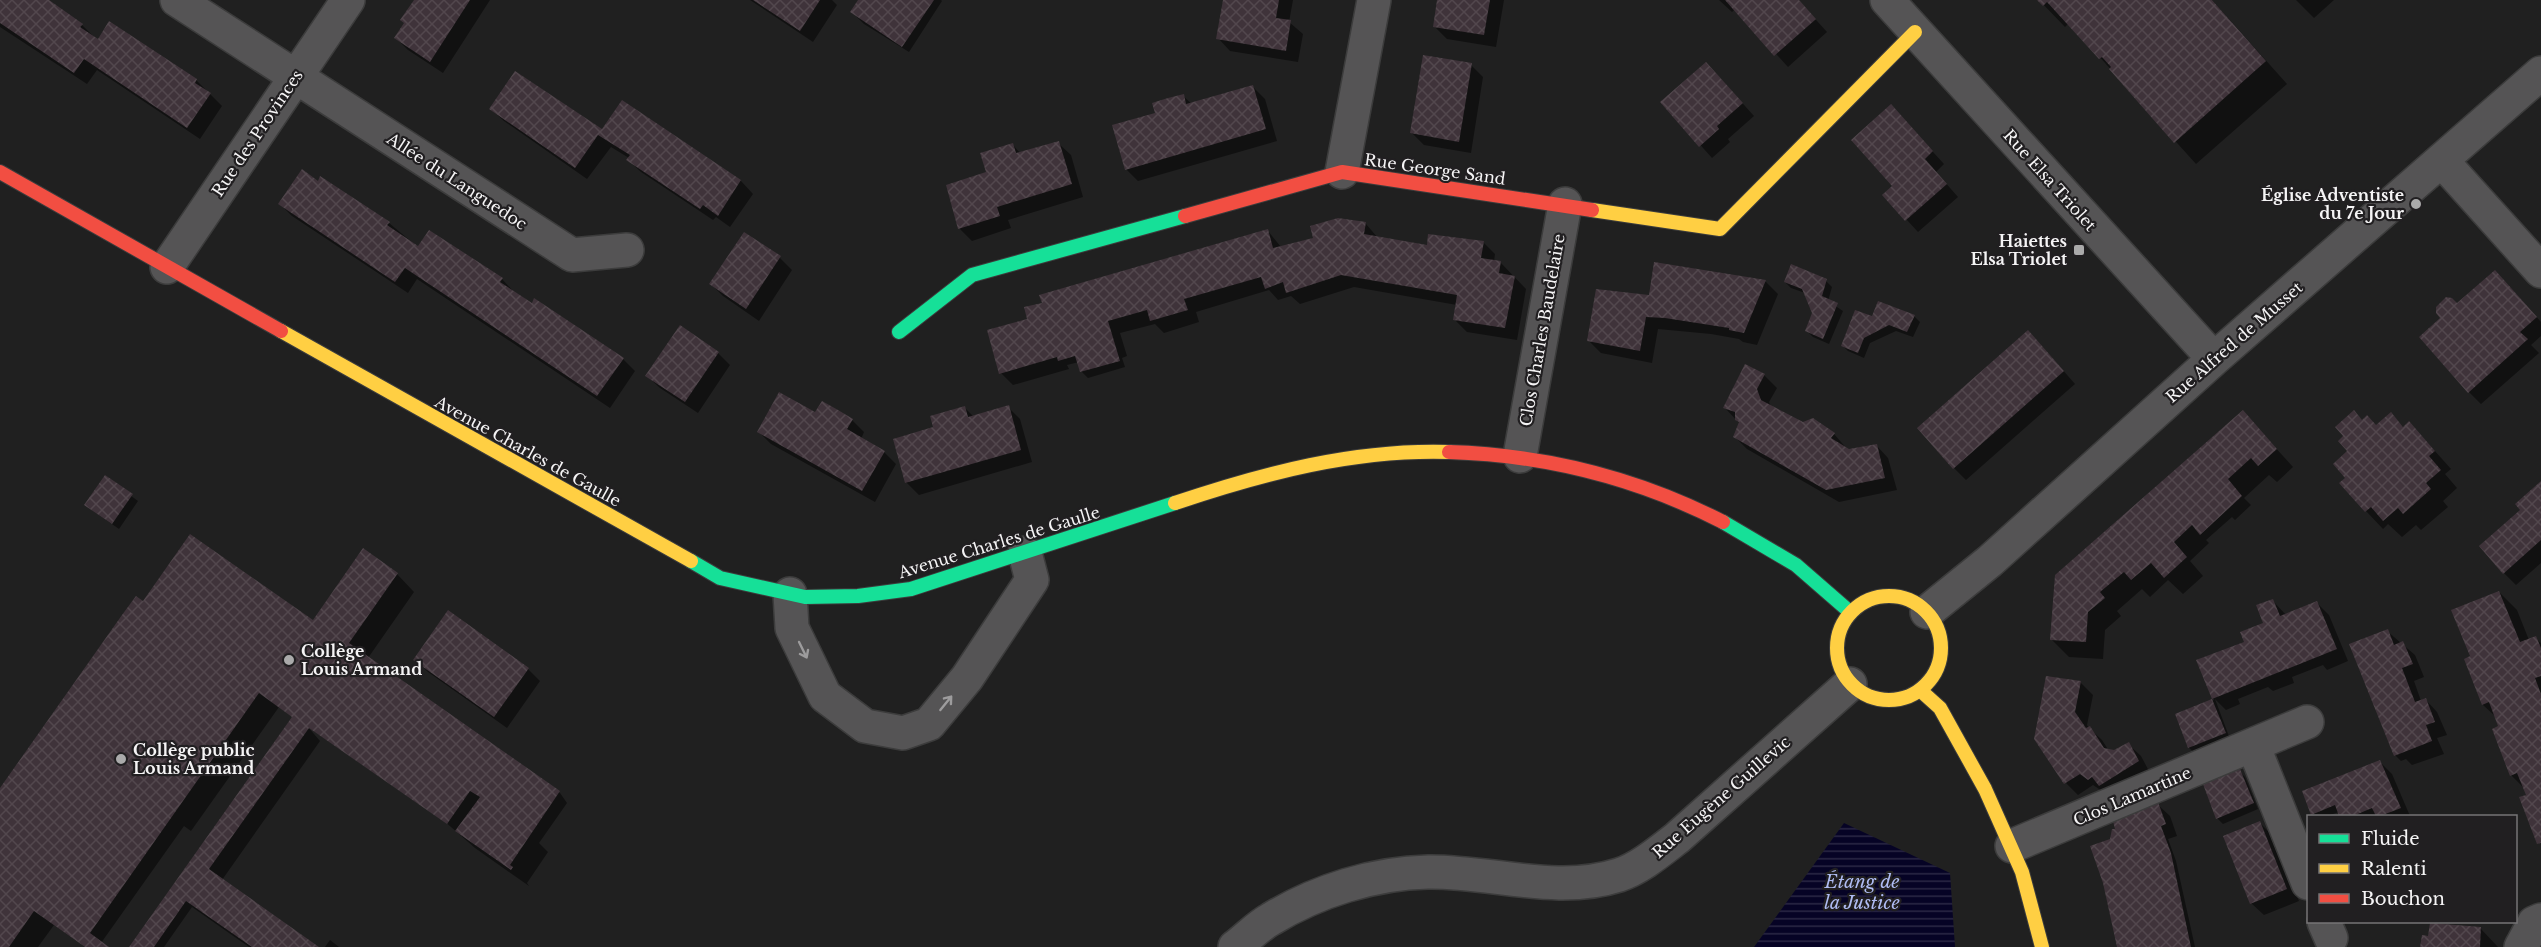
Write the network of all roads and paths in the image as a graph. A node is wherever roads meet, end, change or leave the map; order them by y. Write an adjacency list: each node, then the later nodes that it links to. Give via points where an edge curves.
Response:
1 (177, 0): 7 (street, Allée du Languedoc)
2 (348, 0): 7 (street, Rue des Provinces)
3 (1374, 0): 10 (street)
4 (1887, 0): 5 (street, Rue Elsa Triolet)
5 (1915, 33): 11 (street, Rue George Sand, via 1720,229); 16 (street, Rue Elsa Triolet)
6 (2541, 73): 8 (street, Rue Alfred de Musset)
7 (296, 76): 12 (street, Allée du Languedoc, via 572,255); 13 (street, Rue des Provinces)
8 (2442, 161): 14 (street); 16 (street, Rue Alfred de Musset)
9 (0, 172): 13 (street, Avenue Charles de Gaulle)
10 (1342, 172): 11 (street, Rue George Sand); 15 (street, Rue George Sand, via 972,275)
11 (1565, 204): 17 (street, Clos Charles Baudelaire)
12 (627, 250)
13 (167, 267): 19 (street, Avenue Charles de Gaulle, via 720,578)
14 (2541, 271)
15 (899, 332)
16 (2214, 359): 21 (street, Rue Alfred de Musset, via 1990,561)
17 (1520, 456): 18 (street, Avenue Charles de Gaulle, via 1395,452 1335,460 1270,474); 20 (street, Avenue Charles de Gaulle, via 1591,469 1667,495 1743,530 1807,573)
18 (1025, 552): 19 (street, Avenue Charles de Gaulle, via 911,589 868,596); 19 (street, one-way to 18, via 792,628 825,696 865,726 903,733 929,724 974,668 1032,580)
19 (790, 594)
20 (1850, 612): 21 (street, via 1880,596 1897,596); 22 (street, via 1836,640 1836,656)
21 (1927, 612): 23 (street, via 1937,626 1940,661 1933,678)
22 (1850, 684): 23 (street, via 1862,694 1892,701); 29 (street, Rue Eugène Guillevic, via 1677,838 1620,875 1565,884 1427,872 1378,877 1323,893 1270,919)
23 (1920, 690): 26 (street, via 1940,708)
24 (2307, 722): 25 (street, Clos Lamartine)
25 (2253, 745): 26 (street, Clos Lamartine); 27 (street)
26 (2012, 846): 30 (street)
27 (2307, 880)
28 (2541, 920): 31 (street, via 2534,923)
29 (1235, 947)
30 (2042, 947)
31 (2521, 947)

